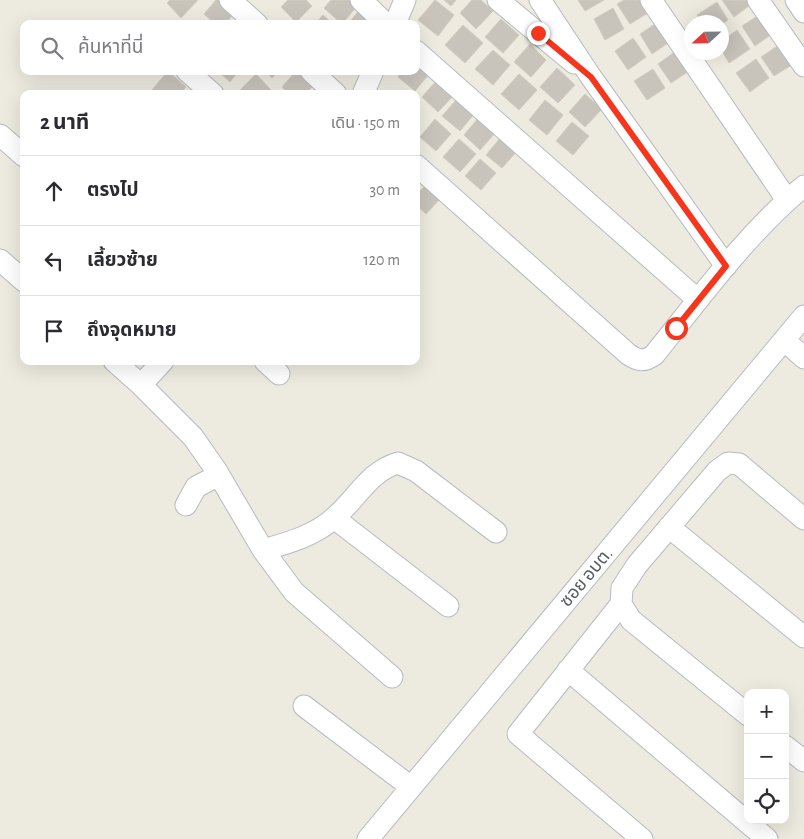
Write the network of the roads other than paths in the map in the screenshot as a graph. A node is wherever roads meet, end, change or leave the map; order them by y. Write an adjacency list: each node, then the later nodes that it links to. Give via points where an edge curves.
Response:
1 (230, 0): 10 (street)
2 (361, 0): 11 (street)
3 (405, 0): 12 (street)
4 (498, 0): 18 (street)
5 (540, 0): 18 (street)
6 (651, 0): 26 (street)
7 (758, 0): 14 (street)
8 (796, 0): 9 (street)
9 (804, 12)
10 (252, 20)
11 (382, 20)
12 (397, 20)
13 (420, 54): 30 (street)
14 (804, 66)
15 (192, 75): 19 (street)
16 (315, 75): 20 (street)
17 (371, 75): 21 (street)
18 (591, 77): 28 (street)
19 (208, 90)
20 (332, 90)
21 (365, 90)
22 (0, 135): 23 (street)
23 (20, 152)
24 (420, 169): 30 (street, via 636,360 646,361 654,355)
25 (804, 186): 26 (street)
26 (787, 200): 28 (street)
27 (0, 260): 29 (street)
28 (726, 266): 30 (street)
29 (20, 278)
30 (698, 300)
31 (797, 329): 32 (street); 52 (street, ซอย อบต.)
32 (804, 358)
33 (118, 365): 35 (street)
34 (159, 365): 35 (street)
35 (141, 385): 36 (street, via 193,437)
36 (219, 475): 37 (street, via 196,487); 42 (street)
37 (186, 505)
38 (334, 518): 41 (street, via 374,475 386,466 398,463 416,471); 42 (street, via 304,537); 44 (street)
39 (804, 519): 40 (street, via 739,464 728,463 717,471)
40 (669, 527): 43 (street, via 622,588); 45 (street)
41 (496, 532)
42 (263, 550): 47 (street, via 294,592)
43 (621, 604): 46 (street); 49 (street, via 631,620)
44 (448, 606)
45 (804, 636)
46 (568, 670): 54 (street, via 518,734); 55 (street)
47 (392, 677)
48 (304, 706): 52 (street)
49 (744, 712)
50 (789, 749): 51 (street)
51 (804, 761)
52 (411, 787): 53 (street, ซอย อบต.)
53 (369, 839)
54 (642, 839)
55 (767, 839)

